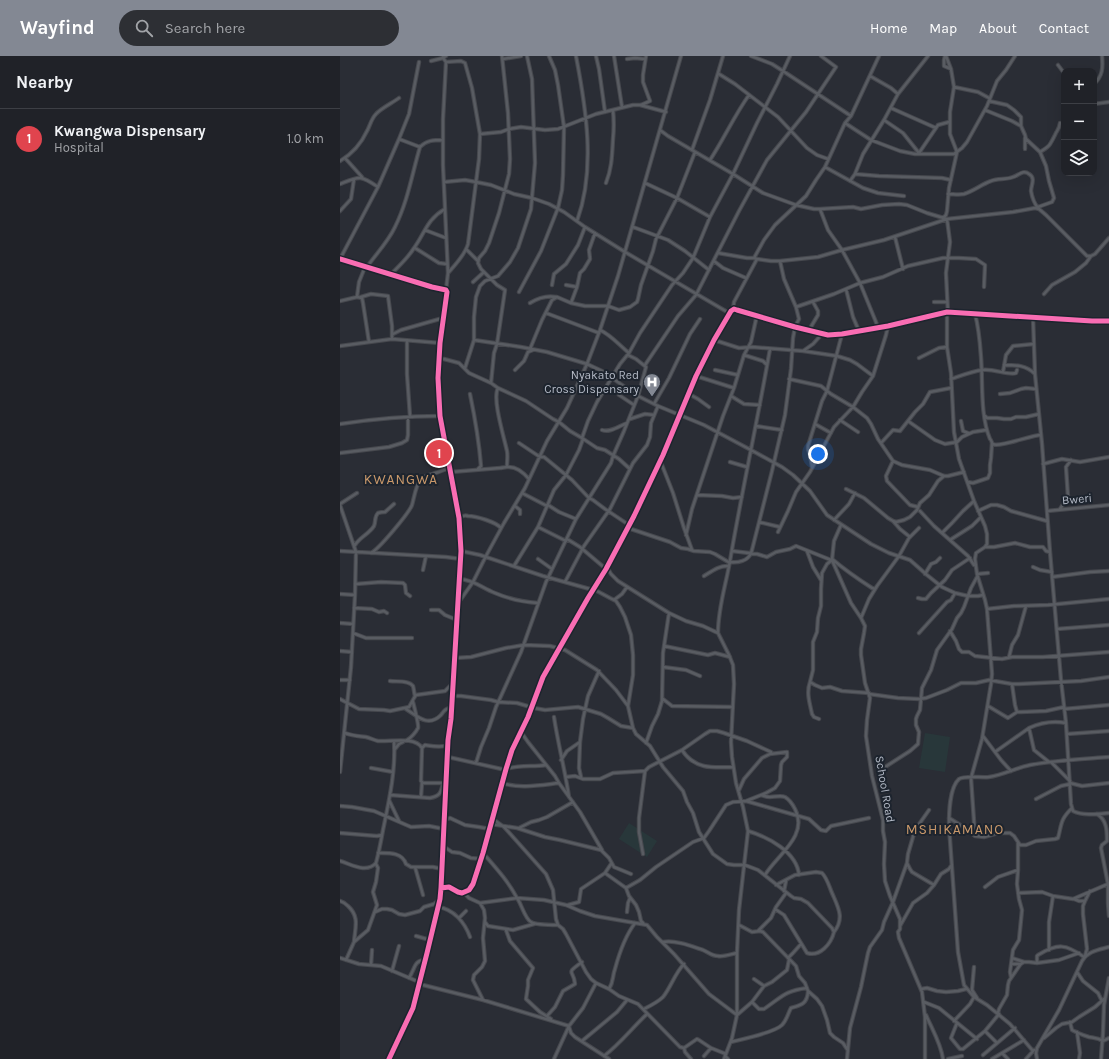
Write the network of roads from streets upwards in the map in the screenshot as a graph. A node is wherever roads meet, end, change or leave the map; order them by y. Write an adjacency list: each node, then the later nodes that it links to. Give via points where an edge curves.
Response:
1 (521, 56): 18 (street)
2 (528, 56): 55 (street, via 532,79)
3 (550, 56): 54 (street, via 558,85)
4 (576, 56): 48 (street)
5 (596, 56): 45 (street)
6 (614, 56): 41 (street)
7 (682, 56): 46 (street)
8 (723, 56): 28 (street)
9 (750, 56): 27 (street)
10 (790, 56): 27 (street)
11 (821, 56): 32 (street, via 836,67)
12 (879, 56): 29 (street)
13 (928, 56): 33 (street)
14 (945, 56): 25 (street); 25 (street, via 944,66)
15 (1015, 56): 36 (street, via 997,81)
16 (1102, 56): 30 (street, via 1102,72)
17 (444, 57): 21 (street); 23 (street)
18 (503, 58): 57 (street)
19 (645, 58): 20 (street); 39 (street, via 643,82 650,101)
20 (627, 59)
21 (431, 61)
22 (419, 62): 62 (street, via 409,114)
23 (446, 62): 60 (street, via 465,63); 63 (street)
24 (1058, 65): 26 (street)
25 (951, 69): 31 (street)
26 (1061, 69)
27 (783, 71): 32 (street); 40 (street)
28 (719, 74): 34 (street); 67 (street)
29 (870, 76): 33 (street); 47 (street)
30 (1097, 81)
31 (954, 87): 36 (street, via 978,92); 50 (street)
32 (818, 94): 47 (street); 59 (street)
33 (898, 94): 42 (street)
34 (749, 95): 40 (street); 73 (street)
35 (399, 98): 71 (street, via 375,114 362,141)
36 (989, 100): 44 (street); 53 (street, via 1007,105 1014,110 1021,117)
37 (1109, 102): 38 (street)
38 (1097, 104)
39 (640, 105): 41 (street); 46 (street)
40 (764, 107): 59 (street); 76 (street)
41 (622, 108): 43 (street)
42 (891, 108): 49 (street); 56 (street)
43 (613, 110): 45 (street); 84 (street, via 612,160)
44 (985, 110): 53 (street); 68 (street, via 967,142)
45 (605, 112): 48 (street)
46 (666, 112): 58 (street)
47 (851, 116): 51 (street)
48 (586, 118): 54 (street); 103 (street, via 587,171)
49 (884, 120): 64 (street); 70 (street, via 903,134)
50 (949, 122): 56 (street); 68 (street)
51 (845, 123): 64 (street); 72 (street)
52 (1060, 124): 69 (street, via 1052,143)
53 (1021, 126): 61 (street)
54 (564, 127): 55 (street, via 551,130); 95 (street, via 563,175)
55 (534, 128): 57 (street); 92 (street, via 535,170)
56 (936, 128): 70 (street)
57 (509, 129): 60 (street); 89 (street, via 510,159)
58 (660, 130): 67 (street); 85 (street)
59 (792, 131): 72 (street, via 807,148); 88 (street, via 767,160)
60 (480, 134): 83 (street)
61 (1025, 135): 66 (street); 69 (street)
62 (399, 139): 65 (street); 87 (street)
63 (443, 140): 65 (street, via 428,141); 82 (street)
64 (871, 140): 70 (street, via 910,154); 77 (street)
65 (420, 147): 127 (street, via 409,192 396,227)
66 (1026, 149)
67 (693, 151): 73 (street); 93 (street)
68 (957, 152): 70 (street); 80 (street)
69 (1040, 152): 96 (street, via 1054,198 1052,202)
70 (919, 153)
71 (345, 158): 74 (street); 78 (street)
72 (828, 159): 75 (street)
73 (710, 160): 76 (street)
74 (340, 161)
75 (825, 167): 81 (street); 94 (street, via 806,196)
76 (733, 174): 88 (street); 100 (street)
77 (855, 174): 80 (street, via 937,177); 81 (street)
78 (363, 178): 79 (street); 87 (street)
79 (354, 179): 86 (street); 99 (street, via 351,200)
80 (951, 180): 90 (street)
81 (850, 181): 91 (street, via 878,193)
82 (444, 182): 83 (street); 97 (street)
83 (476, 182): 89 (street); 113 (street)
84 (606, 183)
85 (645, 183): 93 (street); 105 (street)
86 (340, 184)
87 (378, 187): 121 (street)
88 (752, 187): 94 (street); 116 (street)
89 (505, 191): 92 (street); 122 (street, via 489,243)
90 (948, 194): 96 (street, via 963,194 993,180 1014,177 1025,172 1032,177 1031,190); 101 (street, via 946,215)
91 (904, 196)
92 (532, 198): 95 (street); 134 (street, via 530,212 516,252 501,273)
93 (677, 198): 100 (street); 108 (street)
94 (796, 205): 98 (street); 120 (street, via 775,224)
95 (558, 208): 103 (street); 144 (street, via 538,258)
96 (1038, 208): 102 (street); 117 (street, via 1087,256)
97 (445, 209): 106 (street, via 433,217); 110 (street)
98 (820, 209): 101 (street, via 861,209 899,204); 114 (street, via 828,230)
99 (340, 211)
100 (710, 217): 119 (street)
101 (943, 218): 102 (street)
102 (947, 219): 109 (street); 118 (street, via 950,242)
103 (577, 221): 104 (street)
104 (585, 226): 107 (street); 138 (street, via 578,245 566,264 554,274)
105 (633, 227): 108 (street); 115 (street)
106 (425, 230): 110 (street); 112 (street)
107 (595, 233): 115 (street); 140 (street, via 589,250 590,259 580,273)
108 (658, 236): 119 (street); 126 (street)
109 (895, 237): 114 (street); 128 (street)
110 (446, 238): 125 (street)
111 (1109, 238): 117 (street)
112 (415, 248): 125 (street, via 439,263); 132 (street)
113 (466, 249): 122 (street); 131 (street)
114 (842, 250): 124 (street, via 812,258); 137 (street)
115 (625, 252): 126 (street); 156 (street)
116 (718, 253): 120 (street); 123 (street)
117 (1091, 256): 145 (street, via 1079,270 1052,285)
118 (948, 257): 128 (street); 141 (street, via 977,259 984,264); 153 (street)
119 (693, 258): 129 (street); 135 (street)
120 (756, 258): 124 (street); 133 (street)
121 (340, 259): 127 (street)
122 (478, 261): 130 (street)
123 (714, 261): 129 (street); 133 (street)
124 (780, 261): 157 (street, via 784,279)
125 (448, 264): 131 (street)
126 (648, 265): 135 (street); 156 (street, via 637,302 623,310)
127 (366, 267): 132 (street); 147 (street, via 359,282)
128 (903, 269): 137 (street, via 876,280)
129 (709, 270): 146 (street)
130 (484, 272): 134 (street); 136 (street)
131 (448, 273): 143 (street)
132 (391, 274): 143 (street)
133 (746, 278): 158 (street, via 734,302)
134 (491, 280): 179 (street, via 482,283 476,297); 185 (street, via 505,290)
135 (676, 281): 146 (street); 194 (street, via 644,326)
136 (473, 282)
137 (860, 282): 142 (street); 170 (street)
138 (552, 285)
139 (566, 285): 140 (street)
140 (577, 287): 155 (street)
141 (984, 287)
142 (846, 289): 151 (street); 173 (street)
143 (446, 290): 165 (street)
144 (519, 292)
145 (1044, 294)
146 (696, 295): 159 (street); 200 (street, via 678,316)
147 (357, 297): 149 (street); 150 (street)
148 (557, 297): 154 (street, via 548,296); 155 (street); 161 (street, via 552,300)
149 (361, 298): 175 (street, via 371,294 388,296); 183 (street)
150 (340, 301)
151 (813, 302): 157 (street); 172 (street, via 818,315)
152 (934, 302): 153 (street)
153 (947, 302): 160 (street)
154 (530, 303)
155 (571, 303): 156 (street)
156 (608, 306): 171 (street)
157 (796, 307): 169 (street, via 799,319)
158 (733, 310): 159 (street); 163 (street)
159 (729, 313): 180 (street)
160 (948, 313): 162 (street); 168 (street); 189 (street)
161 (546, 314): 174 (street); 190 (street)
162 (975, 314): 164 (street); 206 (street)
163 (756, 315): 169 (street); 188 (street)
164 (1032, 317): 167 (street); 186 (street)
165 (443, 318): 175 (street); 184 (street)
166 (700, 319): 228 (street)
167 (1109, 321)
168 (888, 326): 170 (street); 212 (street)
169 (796, 327): 172 (street); 192 (street)
170 (878, 327): 173 (street)
171 (600, 330): 174 (street); 194 (street, via 608,334)
172 (808, 331): 176 (street)
173 (859, 331): 177 (street)
174 (599, 333): 199 (street)
175 (392, 334): 178 (street)
176 (822, 334): 177 (street); 193 (street)
177 (842, 334): 196 (street)
178 (392, 340): 181 (street); 183 (street)
179 (474, 340): 185 (street); 203 (street)
180 (714, 340): 188 (street, via 739,348); 211 (street)
181 (407, 341): 184 (street); 237 (street)
182 (340, 342): 187 (street)
183 (369, 342): 187 (street)
184 (440, 343): 198 (street)
185 (497, 344): 190 (street); 216 (street)
186 (1034, 344): 201 (street, via 1012,346 1006,355); 209 (street)
187 (340, 346)
188 (748, 347): 191 (street); 195 (street)
189 (947, 347): 197 (street); 215 (street)
190 (532, 349): 199 (street); 204 (street)
191 (770, 349): 192 (street); 202 (street)
192 (792, 350): 193 (street); 214 (street)
193 (803, 351): 196 (street)
194 (628, 354): 200 (street); 213 (street)
195 (744, 355): 202 (street, via 763,361); 210 (street)
196 (837, 356): 212 (street, via 850,360); 221 (street)
197 (919, 358)
198 (439, 359): 203 (street, via 454,361); 238 (street)
199 (587, 364): 213 (street); 244 (street)
200 (645, 365): 226 (street)
201 (1004, 365): 208 (street); 209 (street, via 1022,366)
202 (767, 366): 230 (street)
203 (465, 368): 216 (street, via 469,373)
204 (515, 370)
205 (715, 370): 210 (street)
206 (982, 370): 208 (street); 215 (street); 239 (street, via 981,386)
207 (1017, 370): 208 (street, via 1012,374)
208 (1003, 372)
209 (1035, 374): 220 (street)
210 (738, 375): 218 (street)
211 (696, 376): 218 (street); 223 (street)
212 (873, 376): 233 (street)
213 (612, 379): 226 (street); 256 (street, via 592,411)
214 (789, 379): 221 (street, via 817,384); 249 (street)
215 (951, 379): 219 (street)
216 (491, 383): 217 (street)
217 (498, 388): 244 (street, via 526,401); 274 (street, via 496,405 507,452)
218 (734, 388): 227 (street)
219 (952, 388): 242 (street, via 930,392); 258 (street, via 954,432)
220 (1036, 389): 224 (street, via 1026,388); 235 (street)
221 (827, 391): 233 (street); 246 (street)
222 (470, 394): 278 (street, via 479,442 481,466)
223 (689, 394): 232 (street); 234 (street)
224 (1000, 394)
225 (619, 395): 229 (street)
226 (638, 396): 228 (street); 229 (street)
227 (731, 396): 230 (street, via 744,404); 252 (street)
228 (654, 404): 231 (street)
229 (634, 405): 241 (street)
230 (760, 405): 247 (street)
231 (658, 406): 234 (street); 236 (street)
232 (709, 407)
233 (853, 407): 240 (street); 261 (street, via 870,421)
234 (679, 414): 252 (street); 268 (street)
235 (1039, 414): 239 (street, via 1011,419); 255 (street)
236 (654, 415): 241 (street, via 644,414); 279 (street, via 648,442)
237 (409, 416): 238 (street); 245 (street); 264 (street, via 407,440 402,443 390,447)
238 (440, 416): 257 (street)
239 (985, 416): 250 (street)
240 (840, 420): 251 (street); 253 (street)
241 (629, 421): 248 (street, via 610,430); 265 (street)
242 (908, 421): 258 (street, via 942,443); 261 (street, via 900,431 892,431)
243 (960, 421): 254 (street, via 963,430)
244 (559, 422): 256 (street); 266 (street)
245 (340, 424)
246 (815, 424): 253 (street); 277 (street, via 808,448)
247 (756, 426): 249 (street); 263 (street)
248 (602, 430)
249 (782, 430): 272 (street)
250 (986, 430): 254 (street); 259 (street)
251 (858, 432)
252 (718, 433): 263 (street); 291 (street)
253 (831, 433): 277 (street)
254 (968, 434): 258 (street)
255 (1041, 435): 259 (street, via 1003,444 995,445); 273 (street)
256 (582, 438): 265 (street); 282 (street, via 579,450)
257 (445, 441): 262 (street); 276 (street)
258 (957, 442): 281 (street)
259 (992, 442): 285 (street, via 989,477 974,483)
260 (519, 443): 266 (street)
261 (881, 443): 270 (street)
262 (431, 446)
263 (751, 450): 272 (street); 275 (street)
264 (340, 453)
265 (613, 456): 279 (street); 293 (street)
266 (540, 457): 282 (street, via 544,457); 284 (street)
267 (1109, 457): 269 (street, via 1084,462)
268 (660, 460): 315 (street); 322 (street)
269 (1071, 460): 273 (street, via 1062,459); 301 (street, via 1066,467 1068,497)
270 (893, 461): 283 (street); 300 (street, via 886,477 887,481 910,504)
271 (730, 462): 275 (street)
272 (774, 462): 286 (street); 313 (street)
273 (1043, 464): 305 (street)
274 (507, 466): 278 (street); 284 (street, via 524,472)
275 (747, 467): 292 (street)
276 (450, 468): 280 (street); 336 (street, via 421,478 411,508 389,536)
277 (812, 468): 286 (street)
278 (478, 469): 280 (street)
279 (630, 470): 302 (street)
280 (451, 472): 308 (street)
281 (964, 472): 283 (street); 285 (street)
282 (566, 475): 293 (street); 299 (street, via 554,490)
283 (944, 476): 300 (street)
284 (530, 479): 289 (street)
285 (968, 482): 294 (street)
286 (803, 484): 310 (street, via 824,512); 317 (street, via 794,496)
287 (846, 489): 290 (street)
288 (357, 493): 296 (street)
289 (522, 493): 298 (street); 299 (street)
290 (856, 493): 310 (street); 311 (street)
291 (697, 495): 292 (street); 322 (street)
292 (742, 497): 332 (street)
293 (589, 498): 302 (street); 309 (street)
294 (974, 501): 304 (street); 321 (street)
295 (394, 504): 326 (street, via 375,517 372,527)
296 (340, 505): 326 (street)
297 (1109, 505): 301 (street, Bweri)
298 (515, 506): 306 (street, via 520,510); 318 (street)
299 (548, 506): 309 (street); 316 (street)
300 (918, 507): 311 (street, via 909,518)
301 (1060, 510): 305 (street, Bweri)
302 (608, 511): 315 (street); 328 (street)
303 (920, 511): 321 (street)
304 (978, 511): 307 (street); 312 (street, via 991,505 1000,505)
305 (1047, 511): 312 (street)
306 (520, 514)
307 (981, 517): 325 (street); 327 (street, via 988,541)
308 (459, 518): 318 (street, via 474,517); 330 (street)
309 (576, 519): 324 (street)
310 (834, 520): 314 (street)
311 (893, 521): 323 (street)
312 (1047, 521): 335 (street)
313 (759, 522): 317 (street); 337 (street)
314 (841, 525): 340 (street, via 871,544); 345 (street, via 834,541)
315 (629, 526): 331 (street); 349 (street)
316 (538, 527): 324 (street); 347 (street)
317 (781, 527): 320 (street)
318 (501, 528): 339 (street)
319 (919, 528): 323 (street)
320 (778, 532)
321 (942, 533): 325 (street)
322 (686, 535): 331 (street)
323 (910, 537): 340 (street)
324 (566, 540): 328 (street); 351 (street)
325 (950, 540): 342 (street)
326 (354, 546): 334 (street)
327 (985, 547): 335 (street, via 1015,543 1030,548 1043,547); 348 (street, via 975,555)
328 (582, 549): 349 (street); 364 (street)
329 (340, 551): 334 (street)
330 (461, 551): 339 (street); 343 (street)
331 (692, 551): 346 (street, via 710,552)
332 (732, 551): 337 (street); 346 (street)
333 (807, 551): 337 (street, via 795,546 767,557); 345 (street); 362 (street)
334 (356, 552): 336 (street); 365 (street)
335 (1050, 552): 354 (street)
336 (371, 553): 338 (street)
337 (751, 553): 346 (street, via 740,562)
338 (426, 556): 343 (street); 352 (street)
339 (486, 556): 347 (street); 363 (street)
340 (898, 556): 356 (street, via 910,560); 368 (street)
341 (940, 558): 356 (street, via 931,564)
342 (970, 558): 348 (street); 366 (street, via 952,570)
343 (461, 559): 361 (street)
344 (538, 559): 351 (street)
345 (832, 560): 362 (street, via 824,568); 368 (street); 388 (street, School Road, via 850,603)
346 (730, 564): 358 (street); 396 (street, via 719,612)
347 (514, 566): 360 (street)
348 (975, 566): 357 (street)
349 (606, 567): 367 (street); 369 (street)
350 (1033, 567): 354 (street)
351 (552, 569): 360 (street)
352 (423, 570)
353 (1109, 571): 359 (street)
354 (1052, 572): 359 (street)
355 (988, 573): 357 (street)
356 (925, 574): 366 (street)
357 (977, 575): 373 (street); 375 (street)
358 (704, 576)
359 (1052, 577): 381 (street)
360 (548, 578): 364 (street); 380 (street)
361 (460, 579): 363 (street); 379 (street)
362 (821, 580): 419 (street, via 821,606 818,632 813,642 813,670)
363 (473, 582): 379 (street); 380 (street, via 511,599)
364 (565, 582): 369 (street)
365 (356, 584): 372 (street); 374 (street, via 403,583 406,594)
366 (940, 586): 370 (street); 376 (street, via 926,599)
367 (627, 587): 378 (street, via 622,595); 387 (street)
368 (875, 589): 388 (street)
369 (592, 590): 378 (street); 401 (street)
370 (956, 593): 375 (street); 397 (street)
371 (340, 594): 372 (street)
372 (355, 595): 383 (street)
373 (983, 595): 375 (street); 384 (street)
374 (410, 596)
375 (968, 596): 394 (street)
376 (918, 598)
377 (1109, 599): 381 (street)
378 (614, 600): 432 (street, via 620,607 630,632 632,645 633,675)
379 (458, 603): 389 (street)
380 (538, 604): 399 (street)
381 (1055, 604): 382 (street); 393 (street)
382 (1026, 606): 384 (street); 407 (street)
383 (354, 608): 386 (street); 391 (street)
384 (987, 609): 409 (street)
385 (431, 610): 389 (street, via 439,610)
386 (387, 613)
387 (669, 613): 396 (street); 400 (street)
388 (861, 618): 422 (street, School Road, via 865,629 861,649 862,660)
389 (457, 620): 408 (street)
390 (340, 623): 391 (street)
391 (354, 624): 395 (street)
392 (1109, 625): 393 (street)
393 (1057, 629): 405 (street)
394 (950, 631): 409 (street, via 962,652); 426 (street, via 937,650)
395 (353, 633): 398 (street, via 366,638); 403 (street)
396 (718, 633): 406 (street)
397 (919, 633)
398 (412, 638)
399 (524, 645): 401 (street); 408 (street); 429 (street)
400 (664, 646): 406 (street); 410 (street)
401 (560, 648): 411 (street); 434 (street, via 543,677)
402 (340, 651): 403 (street)
403 (352, 652): 415 (street)
404 (1109, 652): 405 (street)
405 (1059, 656): 407 (street); 417 (street)
406 (730, 657): 435 (street, via 733,665)
407 (1009, 657): 409 (street)
408 (455, 658): 420 (street)
409 (991, 658): 416 (street)
410 (663, 667): 412 (street, via 686,670); 425 (street)
411 (599, 671): 432 (street); 439 (street)
412 (700, 676)
413 (1109, 677): 417 (street)
414 (340, 680): 415 (street)
415 (350, 680): 430 (street)
416 (992, 681): 421 (street); 426 (street, via 961,683); 433 (street)
417 (1061, 681): 421 (street); 437 (street)
418 (390, 682): 423 (street, via 411,684)
419 (810, 682): 422 (street, via 822,688); 443 (street, via 807,691 812,714)
420 (453, 683): 423 (street, via 445,691); 424 (street)
421 (1012, 684): 440 (street)
422 (869, 693): 426 (street); 562 (street, School Road, via 866,736 872,776 883,820 885,881)
423 (415, 696): 428 (street)
424 (452, 696): 429 (street); 436 (street)
425 (662, 698): 435 (street, via 672,706); 456 (street)
426 (920, 699): 474 (street, via 920,710 916,719 918,744)
427 (340, 700): 430 (street)
428 (412, 702): 438 (street, via 410,707); 441 (street)
429 (498, 702): 434 (street); 469 (street)
430 (347, 703): 438 (street, via 361,709); 449 (street)
431 (1109, 705): 437 (street)
432 (628, 706): 445 (street)
433 (988, 706): 440 (street, via 1008,718); 452 (street)
434 (532, 707): 439 (street, via 545,710 576,707); 448 (street)
435 (733, 707): 451 (street)
436 (451, 708): 441 (street, via 436,719 424,720); 457 (street)
437 (1064, 708): 440 (street); 444 (street)
438 (405, 709): 441 (street)
439 (585, 709): 445 (street, via 621,726); 455 (street)
440 (1017, 712)
441 (416, 717): 454 (street, via 417,728)
442 (554, 717): 465 (street)
443 (819, 719)
444 (1066, 723): 446 (street, via 1048,723); 450 (street)
445 (633, 728): 456 (street)
446 (1029, 728): 461 (street); 468 (street, via 1034,750)
447 (1109, 731): 450 (street)
448 (522, 732): 470 (street); 473 (street, via 512,750)
449 (345, 733): 453 (street); 477 (street)
450 (1066, 734): 466 (street)
451 (731, 736): 460 (street, via 710,731); 462 (street); 471 (street)
452 (983, 736): 461 (street); 481 (street)
453 (394, 741): 454 (street); 459 (street)
454 (405, 741): 458 (street, via 419,744); 459 (street)
455 (580, 742): 465 (street, via 567,751); 480 (street)
456 (646, 743): 467 (street)
457 (448, 744): 458 (street, via 433,747 425,745); 463 (street)
458 (422, 748): 482 (street)
459 (394, 750): 478 (street)
460 (682, 750): 467 (street); 471 (street, via 696,765)
461 (995, 752): 476 (street)
462 (774, 753): 488 (street, via 762,758); 490 (street, via 787,753 781,765 780,781 773,790)
463 (448, 757): 469 (street); 483 (street)
464 (1109, 757): 466 (street)
465 (562, 760): 479 (street)
466 (1069, 760): 468 (street); 486 (street)
467 (659, 761): 475 (street); 519 (street, via 683,791 699,832)
468 (1050, 762): 476 (street); 486 (street)
469 (476, 763): 473 (street)
470 (547, 765): 473 (street); 485 (street)
471 (733, 767): 488 (street)
472 (371, 768): 478 (street)
473 (506, 769): 484 (street)
474 (882, 770)
475 (645, 771): 480 (street, via 612,773 600,779); 526 (street, via 639,818)
476 (1011, 771): 481 (street, via 989,777)
477 (340, 772)
478 (393, 772): 489 (street)
479 (566, 777): 480 (street); 492 (street)
480 (581, 777)
481 (971, 778): 506 (street, via 962,777 955,784); 518 (street)
482 (422, 782): 483 (street); 491 (street)
483 (445, 783): 491 (street, via 438,796); 508 (street)
484 (502, 783): 485 (street, via 526,787); 507 (street)
485 (559, 783): 492 (street)
486 (1070, 783): 487 (street, via 1079,786); 494 (street); 499 (street)
487 (1109, 784)
488 (738, 790): 497 (street)
489 (390, 795): 491 (street); 493 (street)
490 (760, 795): 495 (street); 504 (street, via 785,797)
491 (421, 797)
492 (569, 797): 496 (street)
493 (389, 799): 503 (street); 509 (street)
494 (1036, 799)
495 (746, 801): 497 (street); 504 (street)
496 (573, 802): 514 (street); 523 (street)
497 (742, 802): 515 (street); 519 (street, via 733,802 726,806)
498 (340, 806): 503 (street, via 369,809)
499 (1072, 808): 502 (street, via 1078,813); 520 (street, via 1065,815 1056,840 1036,841 1023,845)
500 (929, 810): 530 (street, via 915,830)
501 (1109, 813): 502 (street)
502 (1096, 814): 542 (street, via 1105,823 1107,841 1101,850)
503 (387, 816): 509 (street); 517 (street)
504 (798, 816): 505 (street, via 809,819 821,830); 522 (street, via 796,834)
505 (869, 818)
506 (949, 818): 518 (street); 532 (street)
507 (492, 819): 510 (street); 511 (street)
508 (444, 820): 512 (street); 513 (street, via 450,818 464,825)
509 (399, 821): 512 (street, via 411,828 429,826)
510 (491, 824): 511 (street); 513 (street)
511 (503, 826): 514 (street); 561 (street, via 546,874)
512 (444, 829): 535 (street)
513 (490, 829): 525 (street)
514 (519, 829): 523 (street)
515 (748, 831): 522 (street, via 772,841); 533 (street)
516 (340, 833): 517 (street)
517 (382, 835): 524 (street)
518 (975, 836): 520 (street, via 1010,833)
519 (704, 838): 533 (street, via 716,857 727,864); 547 (street, via 693,842)
520 (1018, 843): 536 (street)
521 (446, 848): 527 (street, via 471,858)
522 (785, 850): 539 (street); 540 (street, via 796,863)
523 (603, 852): 531 (street)
524 (378, 853): 529 (street); 534 (street, via 399,855 406,864)
525 (483, 853): 527 (street); 554 (street, via 498,868)
526 (643, 854)
527 (482, 859): 550 (street, via 473,884)
528 (340, 861): 529 (street, via 360,868 370,868)
529 (376, 863): 568 (street, via 378,868 373,892 377,905)
530 (907, 863): 544 (street, via 912,872); 562 (street)
531 (611, 864): 537 (street); 538 (street)
532 (952, 865): 544 (street, via 941,874); 622 (street, via 958,952)
533 (745, 866): 539 (street); 577 (street)
534 (415, 867): 535 (street); 552 (street)
535 (442, 869): 546 (street)
536 (1018, 870): 545 (street, via 998,877); 551 (street)
537 (605, 873): 547 (street); 564 (street, via 581,889 579,902)
538 (631, 874)
539 (765, 875): 543 (street)
540 (799, 875): 541 (street); 583 (street, via 819,872 824,875 840,910 838,927)
541 (786, 880): 543 (street); 549 (street)
542 (1108, 884): 548 (street); 556 (street)
543 (776, 885): 549 (street)
544 (934, 885): 579 (street, via 913,904)
545 (985, 887)
546 (441, 888): 550 (street, via 449,887); 557 (street)
547 (626, 888): 555 (street)
548 (1090, 891): 558 (street); 560 (street)
549 (785, 892): 566 (street); 583 (street, via 808,903)
550 (464, 893): 563 (street)
551 (1018, 893): 553 (street, via 1042,892); 600 (street, via 1022,910 1019,940 1014,947)
552 (423, 895)
553 (1052, 896): 558 (street); 594 (street)
554 (518, 898): 561 (street); 563 (street); 572 (street)
555 (630, 898): 569 (street); 576 (street, via 634,901)
556 (1108, 898): 570 (street)
557 (440, 899): 565 (street); 568 (street, via 420,911 405,915 387,909)
558 (1073, 899): 560 (street)
559 (340, 901): 587 (street, via 355,914)
560 (1085, 901): 591 (street, via 1083,914)
561 (554, 902): 564 (street); 575 (street)
562 (893, 902): 579 (street, School Road); 656 (street, via 882,930 868,953 850,1028)
563 (480, 903): 578 (street, via 484,910)
564 (568, 905): 573 (street, via 595,916)
565 (438, 907): 571 (street, via 450,911); 586 (street)
566 (775, 909): 582 (street); 589 (street, via 784,915)
567 (466, 911): 571 (street)
568 (375, 912): 587 (street, via 368,930)
569 (627, 912)
570 (1109, 916)
571 (459, 918): 585 (street)
572 (528, 919): 574 (street); 580 (street)
573 (636, 923): 576 (street); 620 (street, via 622,948)
574 (538, 924): 575 (street); 580 (street)
575 (558, 925): 604 (street, via 563,929)
576 (645, 925): 588 (street)
577 (739, 925): 582 (street, via 752,932); 596 (street)
578 (486, 926): 581 (street); 626 (street, via 483,943 485,960 473,977)
579 (900, 926): 621 (street, School Road, via 899,938)
580 (526, 927): 581 (street)
581 (506, 930): 637 (street, via 510,941 533,968 528,980 526,999)
582 (758, 931): 601 (street, via 763,932)
583 (834, 932): 589 (street, via 827,946 815,954 807,953)
584 (416, 936): 586 (street)
585 (470, 937)
586 (430, 940): 603 (street)
587 (354, 942): 602 (street)
588 (662, 942): 596 (street, via 680,943 714,956); 607 (street)
589 (801, 944): 601 (street)
590 (399, 946): 611 (street)
591 (1087, 946): 595 (street); 598 (street)
592 (1109, 947): 595 (street)
593 (372, 950): 609 (street)
594 (1049, 950): 597 (street, via 1066,946); 606 (street, via 1038,955)
595 (1094, 951): 598 (street)
596 (737, 953): 636 (street)
597 (1079, 953): 598 (street); 606 (street, via 1059,960)
598 (1084, 957): 612 (street)
599 (340, 958): 602 (street)
600 (1012, 958): 605 (street); 608 (street)
601 (788, 959): 619 (street, via 787,970); 623 (street, via 796,966 798,976)
602 (346, 960): 609 (street)
603 (425, 960): 614 (street, via 418,961); 617 (street)
604 (582, 962): 618 (street, via 588,976); 637 (street, via 571,971 575,984 563,991)
605 (1022, 963): 606 (street); 608 (street); 613 (street)
606 (1037, 963)
607 (684, 964): 632 (street, via 663,996); 636 (street, via 708,994)
608 (1011, 964): 613 (street)
609 (371, 965): 611 (street)
610 (974, 967): 628 (street, via 972,990)
611 (392, 970): 614 (street)
612 (1077, 972): 629 (street, via 1083,981 1098,993); 648 (street)
613 (1011, 977): 635 (street, via 1008,995 999,1009)
614 (409, 978): 617 (street)
615 (1109, 978): 625 (street)
616 (754, 979): 619 (street)
617 (419, 983): 626 (street); 665 (street, via 413,1008)
618 (596, 983): 620 (street); 641 (street, via 583,1008)
619 (764, 986): 630 (street)
620 (609, 989): 627 (street)
621 (921, 989): 622 (street, via 946,992); 631 (street, School Road)
622 (966, 989): 624 (street)
623 (808, 990): 630 (street, via 795,990 782,995 764,1009 759,1009); 651 (street, via 804,1002 792,1008 784,1023 777,1029); 656 (street, via 822,1006 830,1033)
624 (974, 997): 628 (street); 639 (street)
625 (1105, 998): 629 (street); 650 (street)
626 (483, 1000): 638 (street)
627 (628, 1000): 632 (street); 649 (street)
628 (978, 1000): 635 (street)
629 (1102, 1001): 640 (street)
630 (752, 1002): 636 (street)
631 (924, 1002): 633 (street, School Road); 639 (street, via 938,1008)
632 (644, 1009): 634 (street)
633 (924, 1012): 671 (street, School Road); 672 (street)
634 (647, 1014): 653 (street); 661 (street)
635 (999, 1014): 642 (street); 643 (street)
636 (737, 1015): 651 (street)
637 (547, 1016): 638 (street)
638 (553, 1021): 641 (street)
639 (956, 1022): 646 (street); 657 (street, via 951,1038)
640 (1070, 1022): 644 (street, via 1072,1030); 648 (street, via 1062,1024)
641 (569, 1026): 649 (street, via 571,1033); 666 (street)
642 (1015, 1028): 647 (street); 652 (street)
643 (985, 1031): 646 (street); 652 (street)
644 (1077, 1032): 650 (street); 678 (street)
645 (1109, 1038): 650 (street)
646 (977, 1039): 657 (street)
647 (1024, 1040): 658 (street); 659 (street)
648 (1042, 1040): 655 (street)
649 (582, 1041): 661 (street)
650 (1103, 1041): 679 (street)
651 (731, 1042): 663 (street)
652 (998, 1044): 660 (street)
653 (684, 1048): 654 (street, via 697,1039); 668 (street)
654 (711, 1048): 662 (street); 663 (street)
655 (1038, 1048): 658 (street); 677 (street)
656 (848, 1049): 670 (street)
657 (962, 1049): 664 (street)
658 (1033, 1051): 676 (street)
659 (1002, 1053): 674 (street); 675 (street)
660 (983, 1055)
661 (604, 1056): 667 (street)
662 (704, 1056)
663 (725, 1056): 669 (street)
664 (962, 1057): 673 (street)
665 (389, 1059)
666 (554, 1059)
667 (609, 1059)
668 (691, 1059)
669 (728, 1059)
670 (847, 1059)
671 (925, 1059)
672 (943, 1059)
673 (948, 1059)
674 (992, 1059)
675 (1008, 1059)
676 (1026, 1059)
677 (1037, 1059)
678 (1079, 1059)
679 (1101, 1059)

